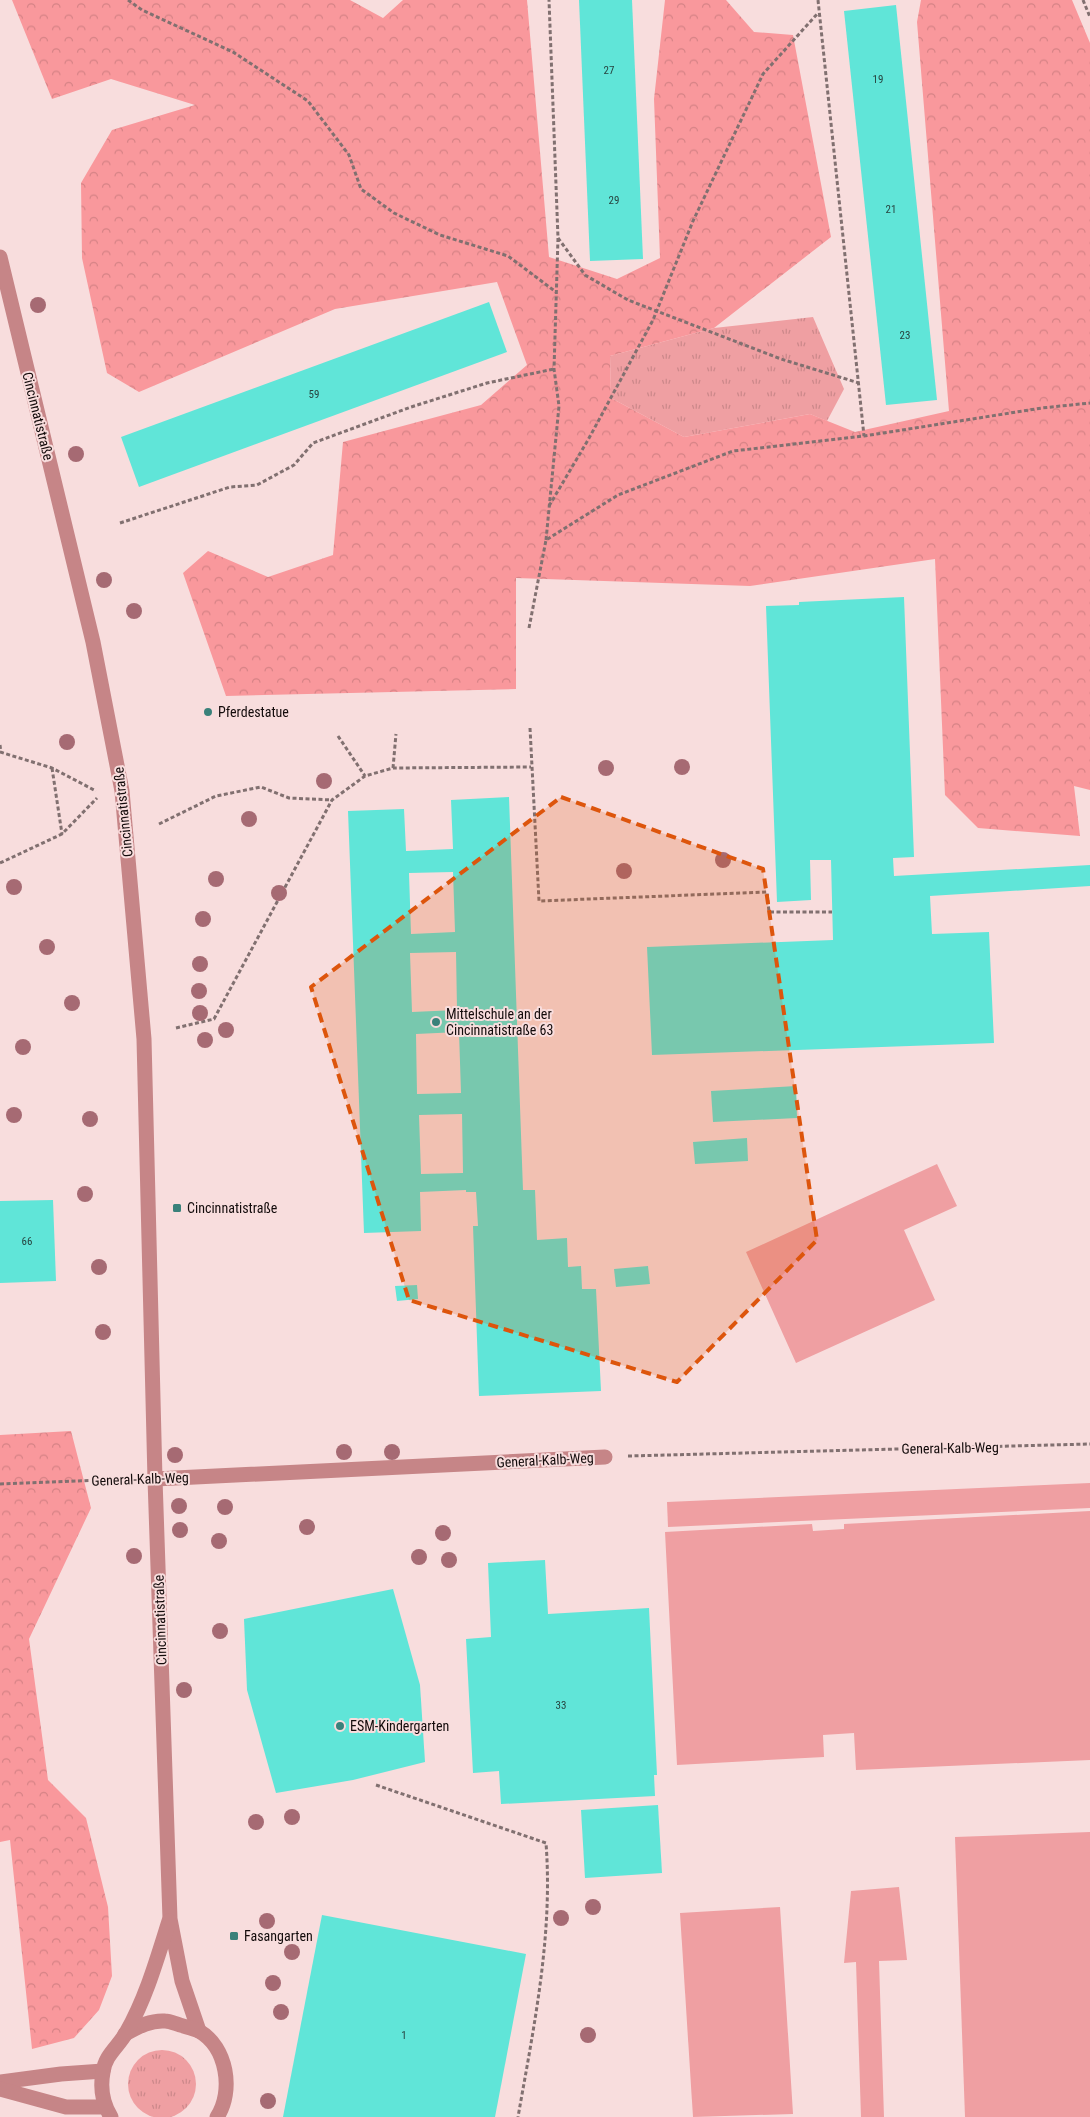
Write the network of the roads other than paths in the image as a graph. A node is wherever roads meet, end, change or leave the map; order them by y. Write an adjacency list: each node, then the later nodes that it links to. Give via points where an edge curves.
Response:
1 (0, 257): 3 (street, Cincinnatistraße, via 92,642 122,791 144,1039)
2 (605, 1457): 3 (street, General-Kalb-Weg)
3 (155, 1479): 4 (street, Cincinnatistraße)
4 (170, 1918): 5 (street, Cincinnatistraße, via 182,1981); 6 (street, Cincinnatistraße, via 150,1980)
5 (199, 2031): 6 (street, Cincinnatistraße, via 166,2021 144,2024); 11 (street, Cincinnatistraße, via 210,2041 225,2068 226,2098)
6 (125, 2034): 7 (street, Cincinnatistraße, via 111,2051)
7 (103, 2071): 8 (street); 10 (street, Cincinnatistraße, via 102,2089)
8 (0, 2082)
9 (0, 2089): 10 (street, via 66,2107)
10 (108, 2112)
11 (217, 2117)

